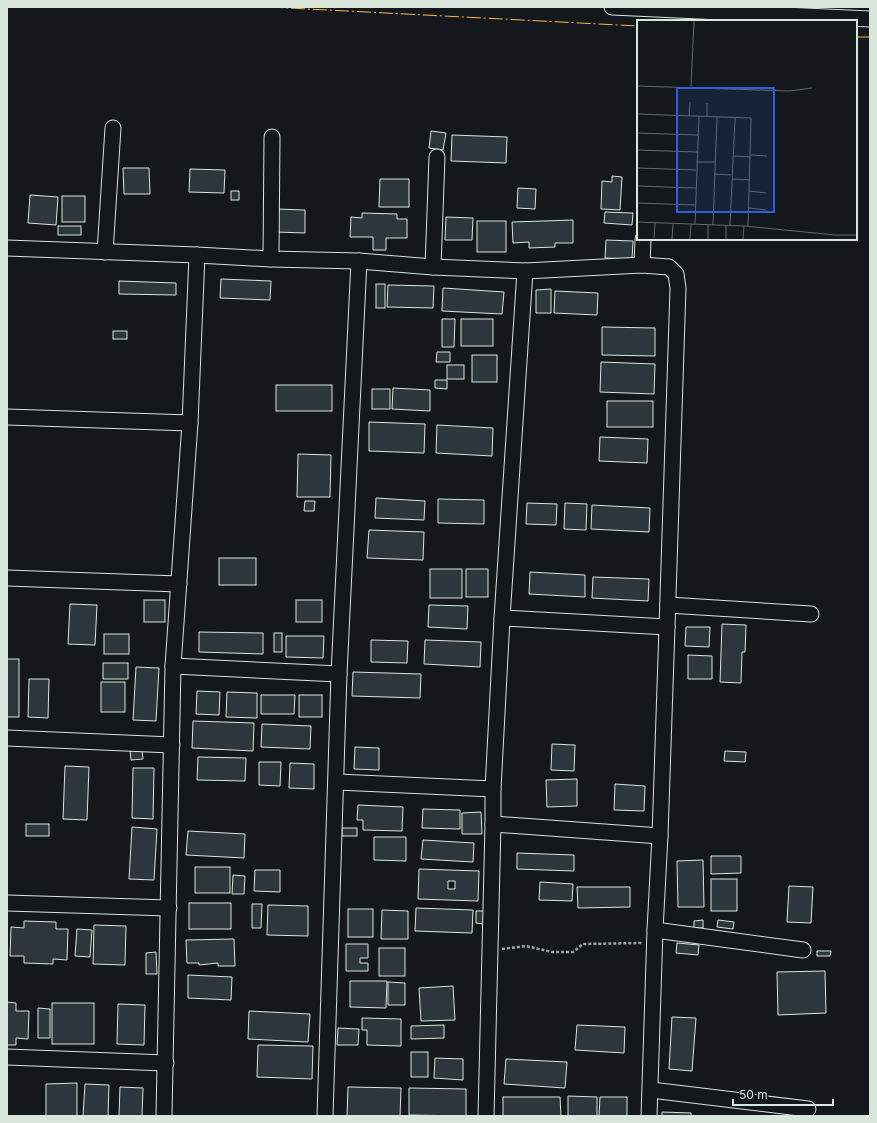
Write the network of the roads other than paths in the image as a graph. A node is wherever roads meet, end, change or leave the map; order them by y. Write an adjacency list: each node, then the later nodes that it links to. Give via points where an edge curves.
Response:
1 (612, 7): 2 (street)
2 (870, 19)
3 (113, 128): 8 (street)
4 (272, 137): 10 (street)
5 (437, 157): 13 (street)
6 (643, 240): 12 (street)
7 (7, 248): 8 (street)
8 (105, 252): 9 (street)
9 (197, 255): 10 (street); 16 (street)
10 (271, 259): 11 (street)
11 (359, 261): 13 (street); 24 (street)
12 (642, 265): 14 (street); 19 (street, via 669,267 676,274 678,288)
13 (433, 267): 14 (street)
14 (525, 271): 21 (street)
15 (7, 417): 16 (street)
16 (190, 423): 18 (street)
17 (7, 578): 18 (street)
18 (179, 584): 23 (street)
19 (668, 605): 20 (street); 22 (street)
20 (811, 614)
21 (502, 618): 22 (street); 28 (street)
22 (667, 627): 30 (street)
23 (173, 666): 24 (street); 26 (street)
24 (339, 674): 27 (street)
25 (7, 738): 26 (street)
26 (172, 745): 32 (street)
27 (336, 782): 28 (street); 40 (street)
28 (493, 789): 29 (street)
29 (493, 824): 30 (street); 41 (street)
30 (660, 836): 33 (street)
31 (7, 903): 32 (street)
32 (169, 908): 36 (street)
33 (655, 937): 34 (street); 37 (street)
34 (803, 950)
35 (7, 1057): 36 (street)
36 (166, 1063): 39 (street)
37 (651, 1090): 38 (street); 42 (street)
38 (808, 1109)
39 (164, 1116)
40 (325, 1116)
41 (486, 1116)
42 (649, 1116)

